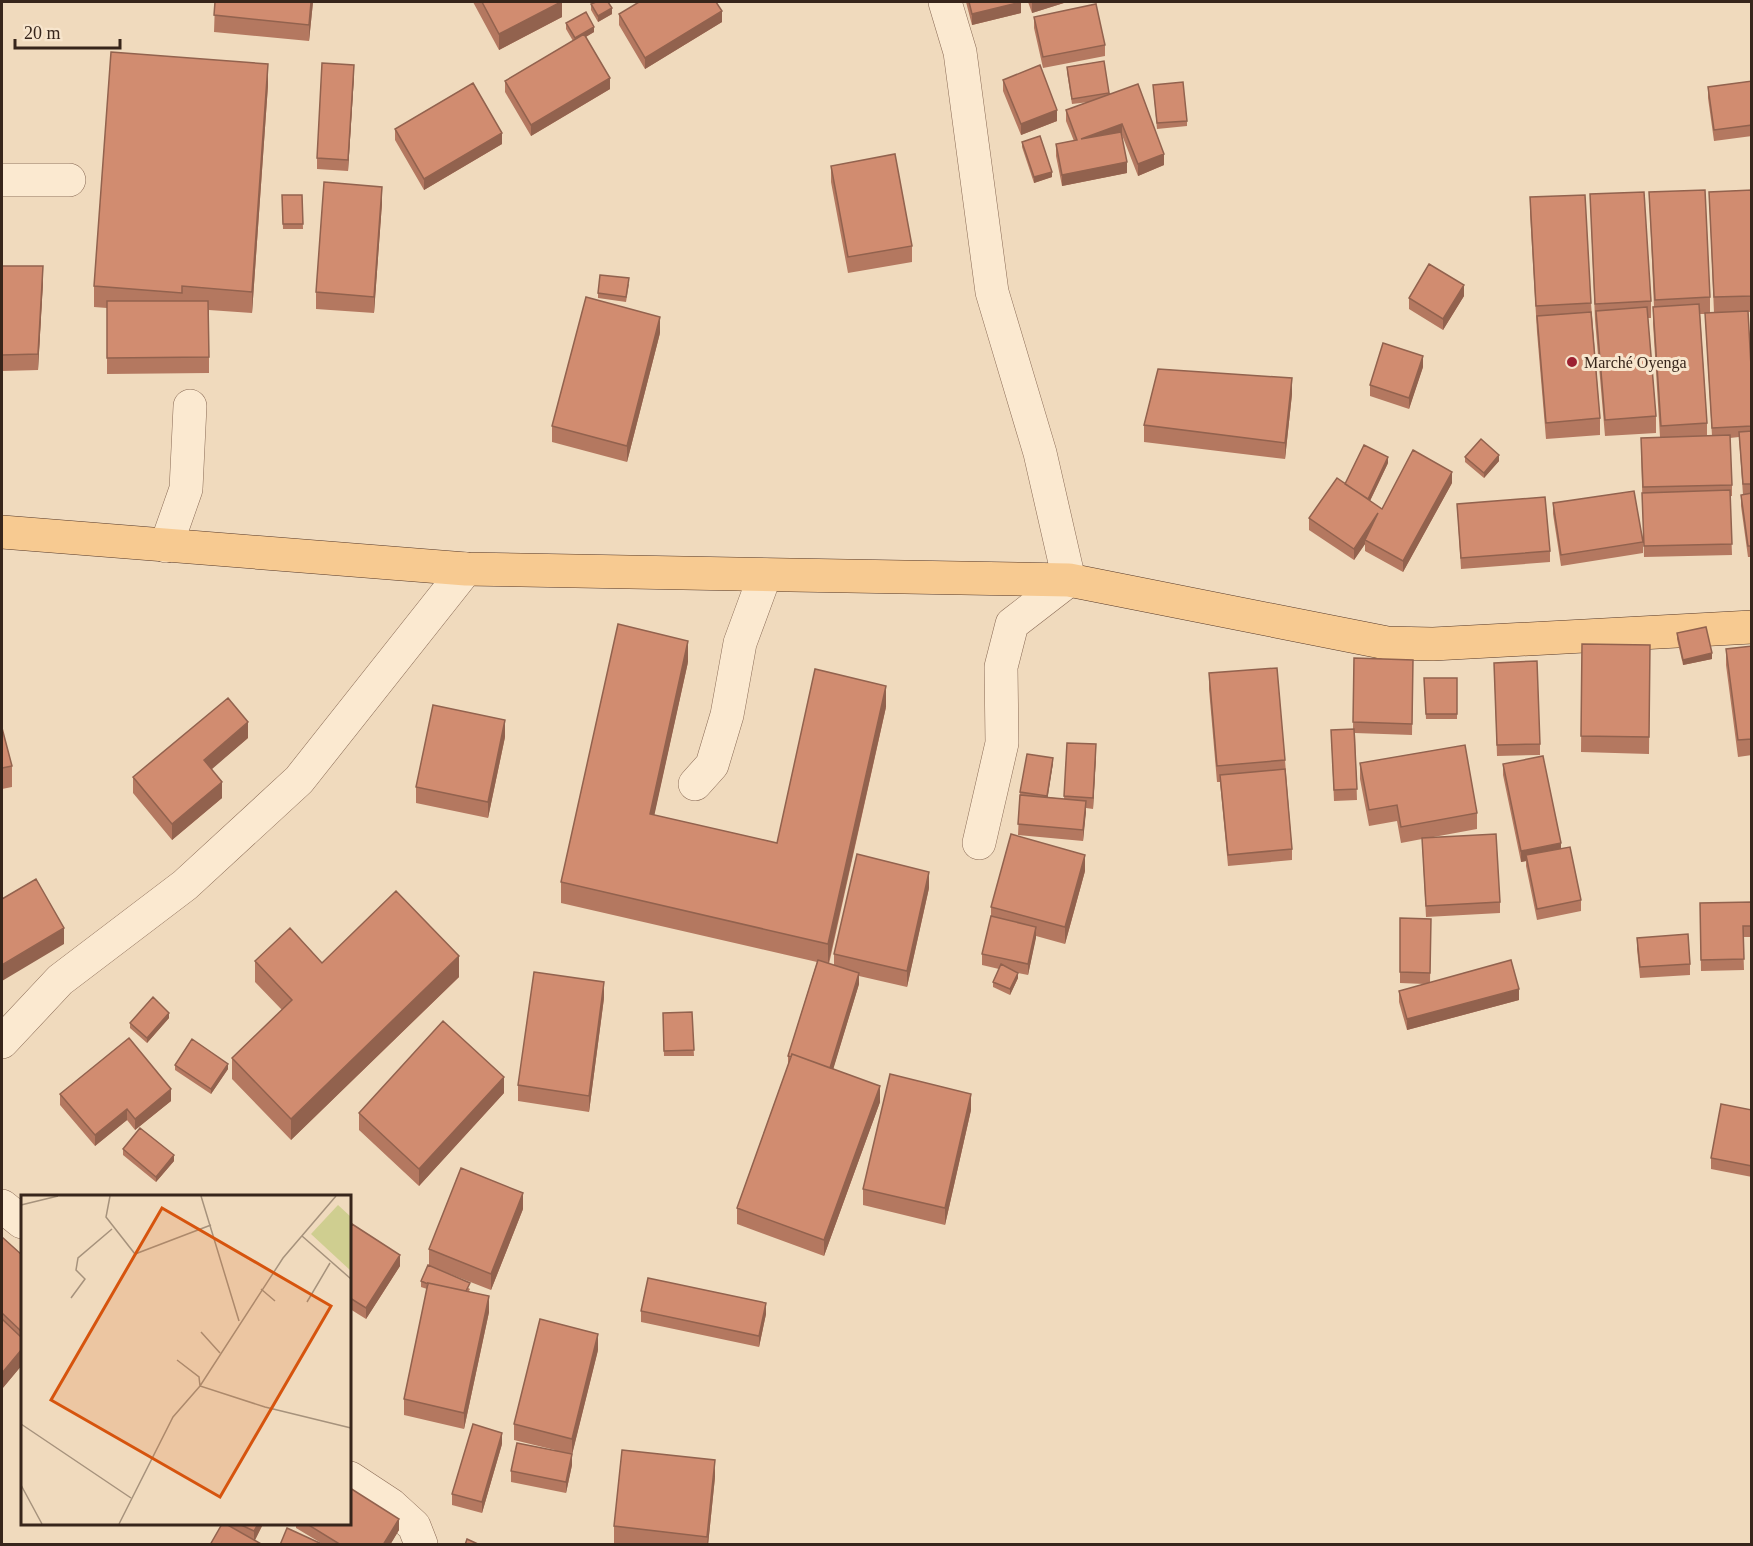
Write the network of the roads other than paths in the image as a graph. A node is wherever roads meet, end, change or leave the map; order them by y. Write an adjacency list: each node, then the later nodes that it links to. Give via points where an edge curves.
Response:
1 (945, 2): 9 (street, via 960,52 992,292 1040,453)
2 (2, 180): 3 (street)
3 (69, 180)
4 (190, 406): 6 (street, via 186,489)
5 (2, 532): 6 (main road)
6 (166, 546): 7 (main road)
7 (466, 569): 8 (main road); 13 (street, via 299,780 185,885 60,980)
8 (765, 574): 9 (main road); 11 (street, via 740,643 727,715 712,765)
9 (1069, 580): 10 (main road, via 1387,643 1433,644); 12 (street, via 1012,624 1000,667 1002,743)
10 (1752, 627)
11 (694, 784)
12 (979, 843)
13 (2, 1041)
14 (2, 1206): 15 (street)
15 (21, 1221)
16 (351, 1479): 17 (street, via 414,1526)
17 (421, 1545)

